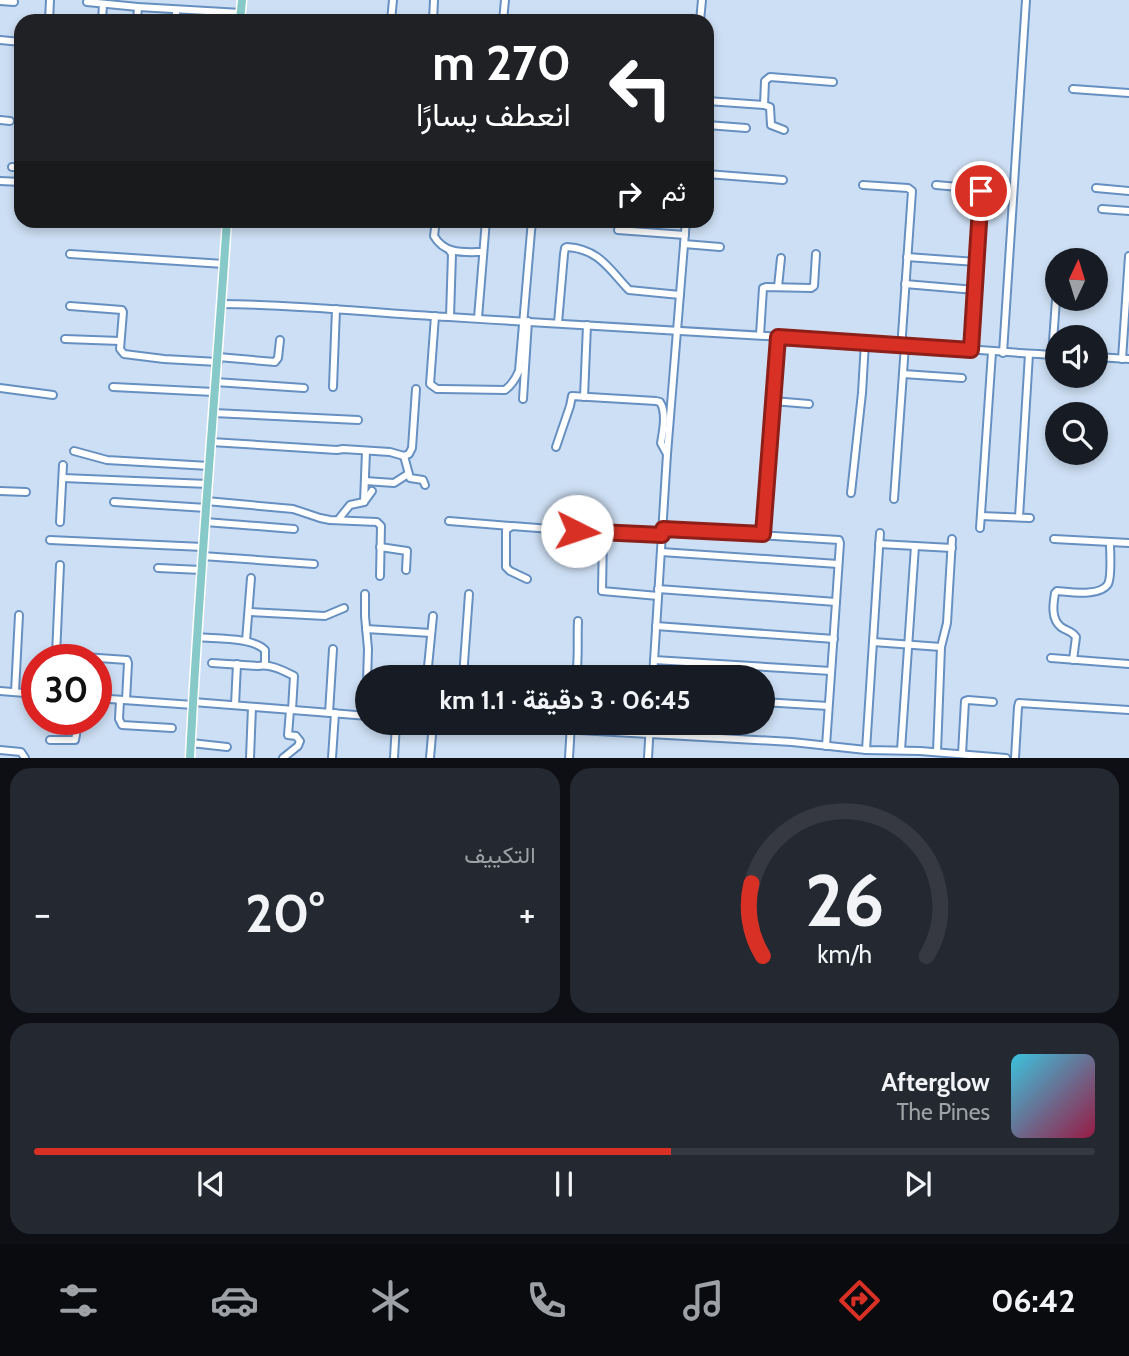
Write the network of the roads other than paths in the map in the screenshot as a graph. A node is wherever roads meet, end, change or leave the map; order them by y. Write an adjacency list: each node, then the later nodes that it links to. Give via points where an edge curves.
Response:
1 (1026, 0): 71 (street)
2 (0, 1): 3 (street)
3 (14, 2)
4 (87, 2): 5 (street)
5 (103, 4): 6 (street); 8 (street)
6 (138, 7): 7 (street); 9 (street)
7 (176, 10): 10 (street); 11 (street)
8 (102, 14)
9 (138, 14)
10 (176, 14)
11 (213, 14)
12 (832, 82): 16 (street, via 770,77 765,81)
13 (1073, 89): 14 (street)
14 (1129, 93)
15 (714, 101): 16 (street)
16 (764, 104): 21 (street, via 770,107 771,125)
17 (0, 120): 18 (street)
18 (10, 121)
19 (714, 126): 20 (street)
20 (746, 128)
21 (784, 130)
22 (714, 175): 23 (street)
23 (783, 180)
24 (863, 185): 43 (street, via 911,190)
25 (936, 185): 46 (street, via 981,189)
26 (1096, 188): 27 (street)
27 (1129, 191)
28 (1102, 209): 29 (street)
29 (1129, 211)
30 (226, 228): 47 (main road)
31 (436, 228): 39 (street, via 435,239)
32 (485, 228): 40 (street)
33 (532, 228): 58 (street)
34 (685, 228): 36 (street)
35 (618, 230): 36 (street)
36 (685, 235): 37 (street)
37 (684, 244): 38 (street); 51 (street)
38 (720, 247)
39 (450, 251): 40 (street); 56 (street)
40 (483, 252): 57 (street)
41 (70, 254): 47 (street)
42 (816, 254): 49 (street, via 813,287)
43 (907, 257): 46 (street); 48 (street)
44 (1129, 257): 76 (street)
45 (780, 258): 49 (street)
46 (976, 262): 50 (street)
47 (224, 264): 52 (main road)
48 (905, 284): 50 (street); 68 (street)
49 (778, 287): 62 (street, via 763,288)
50 (975, 290): 69 (street)
51 (680, 295): 59 (street, via 629,290 606,263 567,247); 61 (street)
52 (221, 304): 54 (street); 75 (main road)
53 (70, 306): 66 (street, via 121,310)
54 (336, 309): 55 (street); 81 (street)
55 (435, 316): 56 (street); 58 (street, via 430,384 437,389 506,389 519,371)
56 (450, 317): 57 (street)
57 (478, 318): 58 (street)
58 (526, 321): 59 (street); 88 (street)
59 (558, 323): 60 (street)
60 (587, 325): 61 (street); 87 (street)
61 (677, 330): 62 (street); 97 (street)
62 (760, 335): 63 (street)
63 (778, 337): 67 (street); 89 (street)
64 (65, 339): 66 (street)
65 (280, 340): 75 (street, via 275,362)
66 (120, 341): 75 (street, via 121,352 130,356)
67 (865, 342): 68 (street); 109 (street)
68 (905, 345): 69 (street); 77 (street)
69 (971, 350): 70 (street)
70 (992, 352): 71 (street); 114 (street)
71 (1003, 353): 72 (street)
72 (1029, 354): 73 (street); 115 (street)
73 (1045, 355)
74 (1108, 358): 76 (street)
75 (218, 359): 79 (main road)
76 (1126, 359)
77 (903, 374): 78 (street); 110 (street)
78 (962, 378)
79 (215, 382): 83 (street); 85 (main road)
80 (113, 387): 85 (street)
81 (333, 387)
82 (0, 388): 86 (street)
83 (304, 388)
84 (416, 389): 98 (street, via 412,448)
85 (215, 392): 91 (main road)
86 (53, 395)
87 (584, 397): 94 (street, via 571,398); 97 (street, via 660,402 664,410 661,443)
88 (523, 399)
89 (773, 401): 90 (street); 127 (street)
90 (809, 404)
91 (213, 413): 92 (street); 93 (main road)
92 (358, 420)
93 (211, 443): 96 (street); 100 (main road)
94 (556, 447)
95 (74, 451): 100 (street, via 107,460)
96 (366, 451): 98 (street); 103 (street)
97 (667, 454): 124 (street)
98 (404, 456): 101 (street)
99 (63, 465): 102 (street)
100 (209, 466): 104 (main road)
101 (408, 474): 103 (street, via 394,483); 105 (street)
102 (63, 478): 104 (street); 119 (street)
103 (365, 481): 112 (street)
104 (208, 484): 113 (main road)
105 (425, 485)
106 (0, 491): 108 (street)
107 (372, 491): 112 (street)
108 (26, 492)
109 (851, 493)
110 (894, 499)
111 (114, 502): 113 (street)
112 (364, 502): 117 (street, via 350,505)
113 (206, 504): 117 (street, via 293,509); 120 (main road)
114 (981, 516): 115 (street); 122 (street)
115 (1019, 517): 116 (street)
116 (1030, 518)
117 (338, 520): 134 (street, via 380,523)
118 (449, 521): 121 (street)
119 (60, 522)
120 (205, 522): 123 (street); 137 (main road)
121 (512, 526): 125 (street); 147 (street, via 506,530 506,566)
122 (980, 528)
123 (293, 529)
124 (663, 532): 125 (street); 127 (street); 138 (street)
125 (603, 533): 148 (street, via 602,591)
126 (880, 533): 133 (street)
127 (763, 534): 140 (street, via 839,540)
128 (952, 539): 136 (street)
129 (1055, 539): 131 (street)
130 (50, 540): 137 (street)
131 (1110, 543): 132 (street); 169 (street, via 1106,586 1094,592 1055,593 1055,620 1076,637)
132 (1129, 543)
133 (879, 544): 135 (street); 163 (street)
134 (380, 547): 144 (street, via 407,551); 145 (street)
135 (915, 547): 136 (street); 164 (street)
136 (952, 548): 165 (street)
137 (203, 551): 139 (street); 143 (main road)
138 (661, 552): 140 (street); 148 (street)
139 (314, 564)
140 (838, 564): 151 (street)
141 (60, 565): 184 (street, via 56,655 127,660)
142 (158, 568): 143 (street)
143 (201, 570): 160 (main road)
144 (406, 570)
145 (380, 576)
146 (251, 578): 153 (street)
147 (527, 579)
148 (658, 592): 151 (street); 157 (street)
149 (365, 594): 158 (street)
150 (469, 594): 176 (street)
151 (836, 602): 161 (street)
152 (344, 608): 153 (street, via 325,616)
153 (248, 612): 162 (street)
154 (19, 615): 181 (street)
155 (433, 616): 159 (street)
156 (578, 621): 177 (street)
157 (656, 626): 161 (street); 168 (street)
158 (366, 629): 159 (street); 174 (street)
159 (431, 633): 175 (street)
160 (197, 637): 162 (street); 187 (main road)
161 (834, 639): 179 (street)
162 (246, 641): 172 (street, via 263,647)
163 (873, 642): 164 (street); 207 (street)
164 (909, 644): 165 (street); 208 (street)
165 (941, 647): 209 (street)
166 (334, 649): 193 (street)
167 (1051, 658): 169 (street)
168 (654, 660): 178 (street); 179 (street)
169 (1073, 660): 173 (street)
170 (212, 663): 171 (street)
171 (237, 664): 172 (street); 188 (street)
172 (265, 664): 191 (street, via 294,676)
173 (1129, 664)
174 (368, 665)
175 (428, 665)
176 (464, 665)
177 (578, 665)
178 (654, 665)
179 (831, 671): 189 (street)
180 (0, 691): 181 (street)
181 (15, 692): 182 (street)
182 (21, 693)
183 (112, 699): 184 (street)
184 (123, 700): 187 (street); 195 (street, via 122,725)
185 (993, 702): 210 (street, via 965,701)
186 (775, 703): 189 (street)
187 (193, 704): 188 (street); 203 (main road)
188 (234, 705): 190 (street)
189 (828, 706): 204 (street)
190 (252, 707): 191 (street); 213 (street)
191 (291, 710): 193 (street); 214 (street, via 288,734 300,741)
192 (1129, 710): 221 (street, via 1019,703)
193 (332, 713): 194 (street); 215 (street)
194 (355, 714)
195 (172, 728)
196 (75, 735): 202 (street, via 75,740)
197 (395, 735): 216 (street)
198 (432, 735): 217 (street)
199 (570, 735): 218 (street)
200 (650, 735): 219 (street)
201 (668, 735): 204 (street)
202 (50, 740)
203 (191, 743): 205 (street); 212 (main road)
204 (826, 746): 207 (street)
205 (227, 747)
206 (0, 750): 211 (street, via 21,752)
207 (866, 750): 208 (street)
208 (901, 750): 209 (street)
209 (932, 754): 210 (street)
210 (962, 754): 220 (street)
211 (25, 758)
212 (190, 758)
213 (250, 758)
214 (283, 758)
215 (332, 758)
216 (394, 758)
217 (430, 758)
218 (569, 758)
219 (648, 758)
220 (1006, 758)
221 (1015, 758)

